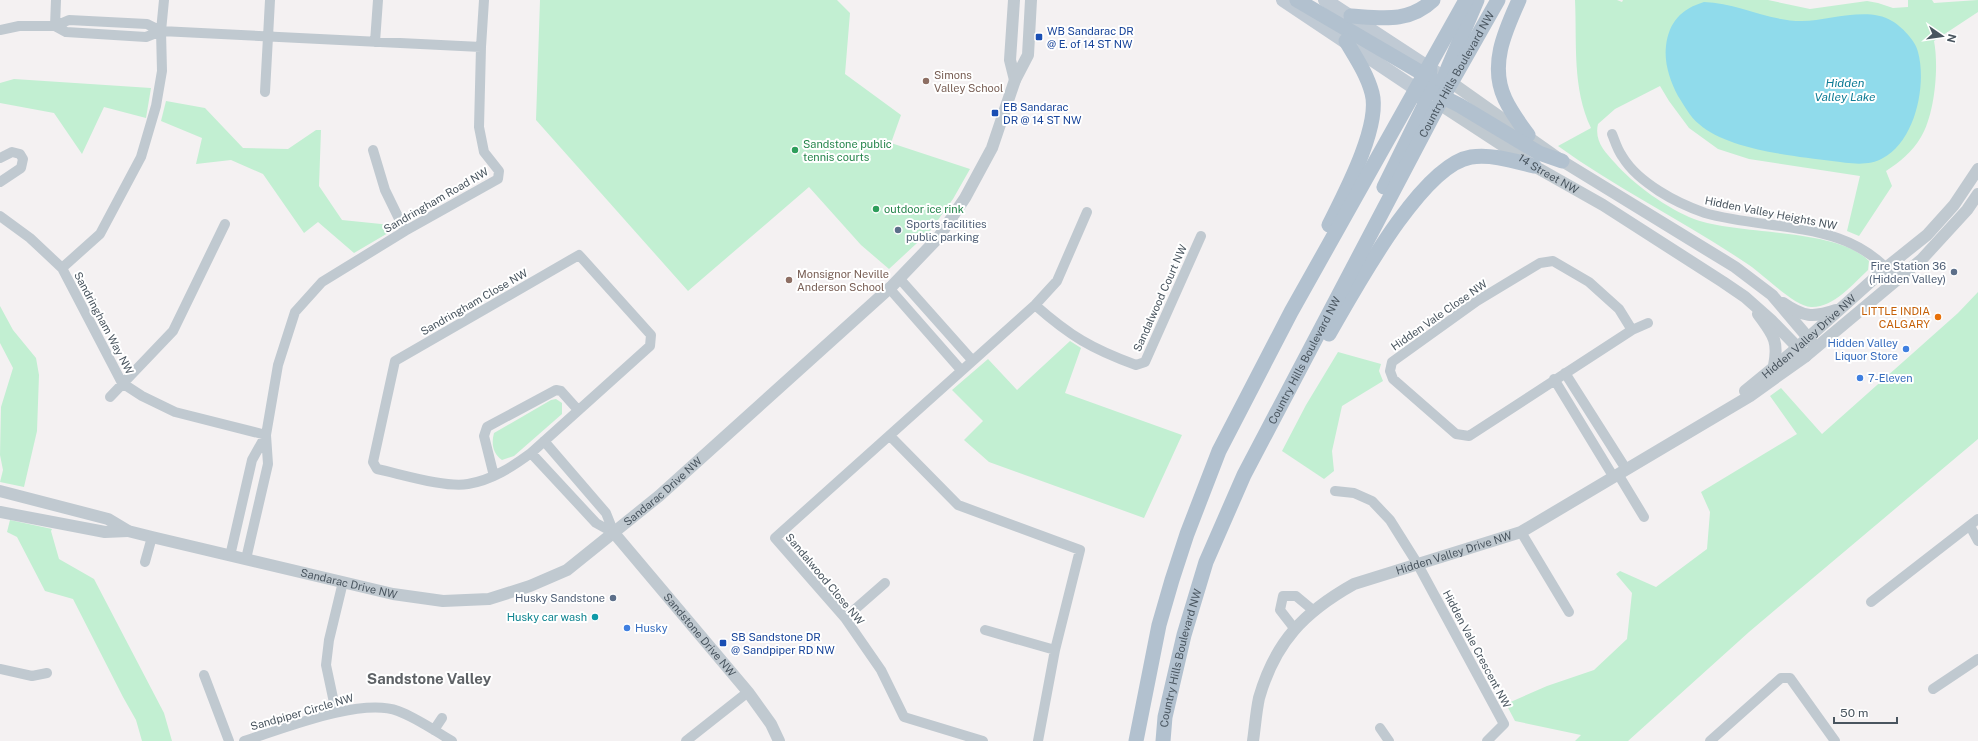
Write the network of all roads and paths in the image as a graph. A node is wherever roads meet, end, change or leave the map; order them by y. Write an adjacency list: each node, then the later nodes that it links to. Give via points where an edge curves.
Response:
1 (56, 0): 17 (street)
2 (164, 0): 19 (street, Sandringham Way NW)
3 (270, 0): 20 (street)
4 (378, 0): 22 (street)
5 (484, 0): 23 (street)
6 (1014, 0): 24 (street, via 1010,60)
7 (1031, 0): 24 (street, Sandarac Drive NW, via 1028,55)
8 (1283, 0): 21 (main road, 14 Street NW)
9 (1297, 0): 25 (main road)
10 (1325, 0): 16 (main road, 14 Street NW)
11 (1433, 0): 16 (main road, via 1419,11 1390,19)
12 (1466, 0): 25 (main road, Country Hills Boulevard NW)
13 (1477, 0): 25 (main road)
14 (1498, 0): 25 (main road, Country Hills Boulevard NW)
15 (1519, 0): 28 (main road, via 1502,40 1498,66 1504,99)
16 (1351, 16): 25 (main road, 14 Street NW)
17 (55, 26): 18 (street, via 19,26); 19 (street, via 66,32 146,37)
18 (0, 30)
19 (161, 31): 20 (street); 41 (street, Sandringham Way NW, via 162,71 156,106 141,157 100,234)
20 (268, 35): 22 (street); 26 (street)
21 (1346, 41): 25 (main road, 14 Street NW); 50 (main road, via 1373,94 1374,108 1370,130 1333,216 1296,291)
22 (375, 42): 23 (street)
23 (481, 47): 39 (street, Sandringham Road NW, via 479,127 484,152 499,171 498,179)
24 (1015, 80): 43 (street, Sandarac Drive NW, via 992,148 965,198 938,238)
25 (1434, 86): 28 (street, 14 Street NW); 31 (main road, via 1539,152); 32 (street, 14 Street NW); 50 (main road, Country Hills Boulevard NW); 69 (main road, via 1266,419)
26 (265, 92)
27 (1612, 134): 42 (street, Hidden Valley Heights NW, via 1621,155 1640,179 1686,206 1707,213 1849,241 1870,252)
28 (1528, 135): 31 (street, 14 Street NW)
29 (373, 150): 39 (street, via 385,190)
30 (0, 158): 34 (street, via 12,152 20,154 23,159 21,168)
31 (1562, 161): 46 (street, 14 Street NW, via 1735,267)
32 (1534, 166): 47 (street, 14 Street NW, via 1603,205); 69 (main road, via 1488,156 1471,157 1456,162 1442,171 1414,199 1351,296 1278,425)
33 (1978, 169): 42 (street, Hidden Valley Drive NW, via 1954,205 1927,235)
34 (0, 182)
35 (1978, 194): 44 (street, Hidden Valley Drive NW, via 1935,246)
36 (1087, 212): 48 (street, Sandalwood Close NW, via 1057,281)
37 (0, 216): 41 (street, via 30,238)
38 (225, 224): 60 (street, via 173,331)
39 (405, 231): 64 (street, Sandringham Road NW, via 322,282 295,312 278,365)
40 (1201, 236): 48 (street, Sandalwood Court NW, via 1145,362 1136,365 1108,355 1080,340)
41 (62, 268): 60 (street, Sandringham Way NW)
42 (1887, 268): 44 (street, Hidden Valley Heights NW); 49 (street, Hidden Valley Drive NW)
43 (899, 278): 45 (street, Sandarac Drive NW); 55 (street)
44 (1896, 280): 53 (street, Hidden Valley Drive NW)
45 (889, 288): 57 (street); 79 (street, Sandarac Drive NW, via 659,496)
46 (1772, 295): 49 (street, via 1792,310 1809,316); 53 (street, 14 Street NW)
47 (1745, 297): 54 (street, 14 Street NW); 56 (street, via 1776,342)
48 (1035, 305): 55 (street, Sandalwood Close NW)
49 (1840, 309): 53 (street, Hidden Valley Drive NW)
50 (1291, 312): 112 (main road, Country Hills Boulevard NW, via 1219,451 1187,534 1159,625)
51 (1648, 323): 52 (street, Hidden Vale Close NW)
52 (1632, 330): 58 (street, Hidden Vale Close NW); 59 (street, Hidden Vale Close NW, via 1619,309 1589,282 1553,261 1540,263 1477,301 1422,340 1392,362 1390,372 1393,379 1456,434 1469,436)
53 (1812, 343): 54 (street, Hidden Valley Drive NW)
54 (1802, 352): 56 (street, Hidden Valley Drive NW); 63 (street, Hidden Valley Drive NW, via 1750,396)
55 (972, 360): 57 (street, Sandalwood Close NW)
56 (1774, 366): 63 (street, Hidden Valley Drive NW)
57 (961, 370): 65 (street, Sandalwood Close NW)
58 (1565, 373): 59 (street, Hidden Vale Close NW); 68 (street)
59 (1554, 379): 68 (street)
60 (122, 383): 61 (street); 64 (street, Sandringham Way NW, via 175,412)
61 (110, 397)
62 (578, 410): 66 (street, Sandringham Close NW); 70 (street, via 561,391 556,390 487,427 484,436); 70 (street, Sandringham Close NW, via 650,346 651,335 579,255 395,361 373,462 377,469 446,483 467,484)
63 (1719, 414): 68 (street, Hidden Valley Drive NW)
64 (266, 435): 82 (street, Sandringham Road NW, via 252,460); 83 (street, Sandringham Road NW, via 268,464)
65 (891, 436): 91 (street, Sandalwood Close NW, via 775,538); 94 (street, via 958,505 1080,550)
66 (544, 441): 67 (street, Sandringham Close NW); 79 (street, via 606,513)
67 (531, 453): 70 (street, Sandringham Close NW, via 514,466); 79 (street, via 596,523)
68 (1619, 473): 74 (street); 78 (street, Hidden Valley Drive NW)
69 (1244, 475): 113 (main road, Country Hills Boulevard NW, via 1206,562 1184,635)
70 (494, 476)
71 (0, 491): 77 (street, Sandarac Drive NW, via 108,519)
72 (1335, 491): 85 (street, via 1354,492 1372,501 1390,520)
73 (0, 512): 77 (street, Sandarac Drive NW, via 105,532)
74 (1644, 517)
75 (1978, 519): 76 (street)
76 (1970, 526): 81 (street); 88 (street)
77 (128, 531): 80 (street, Sandarac Drive NW)
78 (1521, 532): 85 (street, Hidden Valley Drive NW); 90 (street)
79 (614, 533): 86 (street, Sandarac Drive NW, via 567,570 530,586 489,599 443,601 393,594); 100 (street, Sandstone Drive NW)
80 (152, 537): 82 (street, Sandarac Drive NW); 84 (street)
81 (1978, 541)
82 (230, 556): 83 (street, Sandarac Drive NW)
83 (246, 559): 86 (street, Sandarac Drive NW)
84 (145, 562)
85 (1417, 563): 89 (street, Hidden Valley Drive NW, via 1354,584 1332,596); 116 (street, Hidden Vale Crescent NW, via 1504,724)
86 (342, 582): 101 (street, via 326,665)
87 (885, 584): 91 (street)
88 (1871, 602)
89 (1314, 611): 92 (street, Hidden Valley Drive NW); 92 (street, via 1296,596 1283,596 1280,610)
90 (1569, 612)
91 (845, 618): 110 (street, Sandalwood Close NW, via 881,670 904,717)
92 (1294, 628): 114 (street, Hidden Valley Drive NW, via 1270,666 1259,700)
93 (985, 630): 94 (street)
94 (1055, 650): 111 (street)
95 (1978, 659): 99 (street)
96 (0, 669): 97 (street, via 32,676)
97 (47, 673)
98 (204, 674): 105 (street)
99 (1933, 689)
100 (748, 692): 108 (street); 109 (street, Sandstone Drive NW, via 771,724)
101 (336, 712): 104 (street, Sandpiper Circle NW, via 364,707 398,711); 106 (street, Sandpiper Circle NW)
102 (442, 718): 104 (street)
103 (1380, 728): 115 (street)
104 (434, 730): 107 (street, Sandpiper Circle NW)
105 (229, 741)
106 (244, 741)
107 (452, 741)
108 (686, 741)
109 (779, 741)
110 (983, 741)
111 (1038, 741)
112 (1136, 741)
113 (1162, 741)
114 (1253, 741)
115 (1389, 741)
116 (1487, 741)
117 (1710, 741): 118 (street, via 1781,678 1790,678)
118 (1835, 741)

